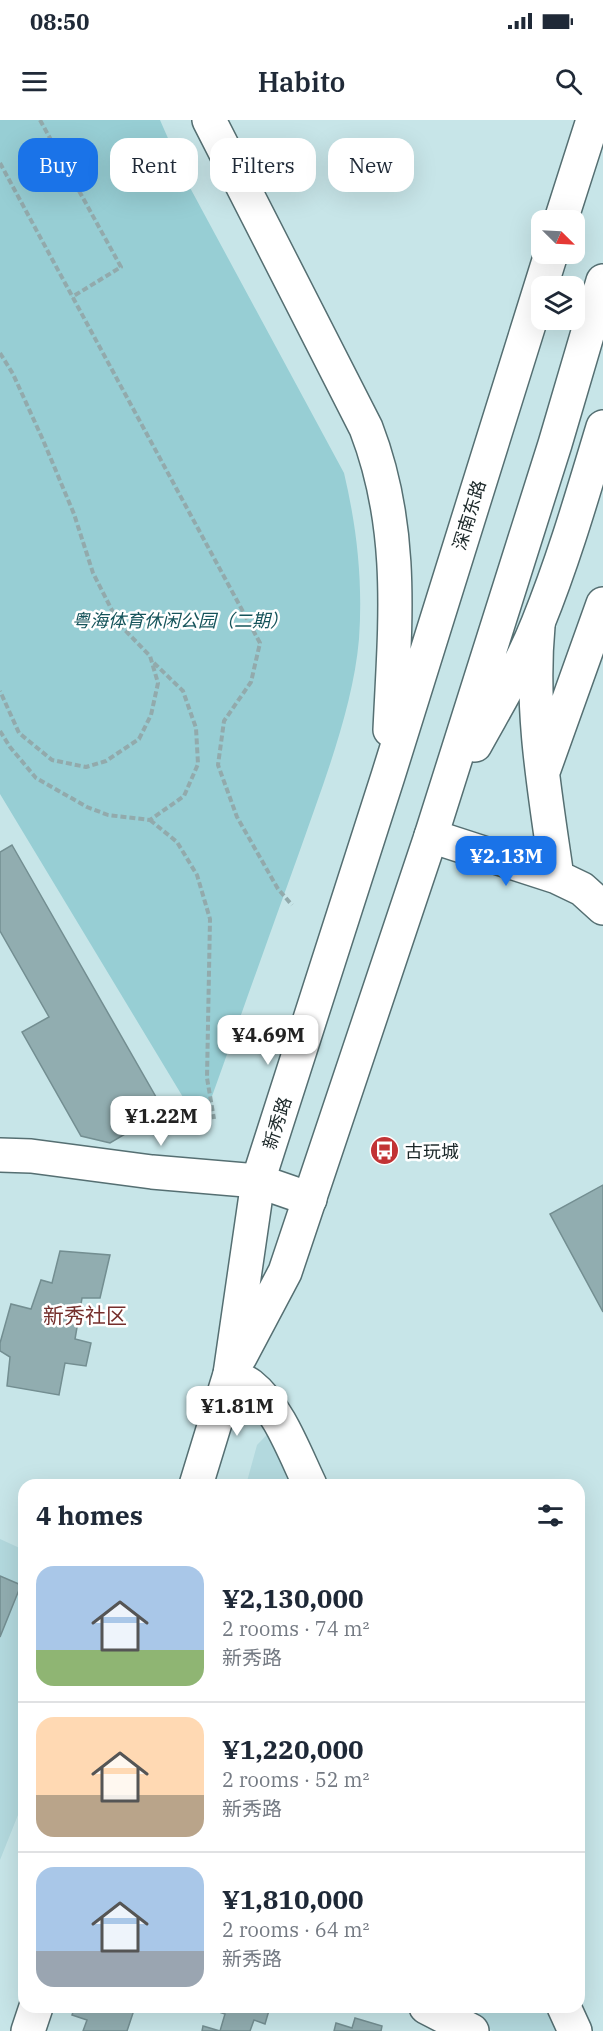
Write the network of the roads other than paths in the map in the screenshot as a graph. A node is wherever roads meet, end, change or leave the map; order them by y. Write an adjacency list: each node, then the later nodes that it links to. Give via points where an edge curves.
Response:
1 (209, 120): 10 (main road, via 366,428 378,460 391,523 396,602)
2 (593, 120): 3 (main road)
3 (564, 210)
4 (548, 264): 10 (main road, 深南东路)
5 (603, 281): 11 (main road)
6 (603, 427): 8 (main road)
7 (603, 604): 9 (main road)
8 (538, 625): 9 (main road, via 535,705); 11 (main road)
9 (543, 773): 13 (main road)
10 (388, 776): 16 (main road, 新秀路)
11 (441, 804): 12 (main road, 新秀路)
12 (431, 836): 13 (main road); 17 (main road, 新秀路)
13 (557, 877): 14 (main road, via 582,889)
14 (603, 908)
15 (0, 1155): 16 (main road)
16 (258, 1181): 17 (main road); 18 (main road, 新秀路)
17 (310, 1199): 18 (main road, 新秀路, via 285,1272)
18 (230, 1374): 19 (main road, 新秀路); 20 (main road, via 250,1385 267,1402)
19 (198, 1479)
20 (307, 1479)
21 (34, 2013): 24 (main road)
22 (438, 2013): 25 (main road)
23 (567, 2013): 26 (main road)
24 (28, 2031)
25 (472, 2031)
26 (575, 2031)

